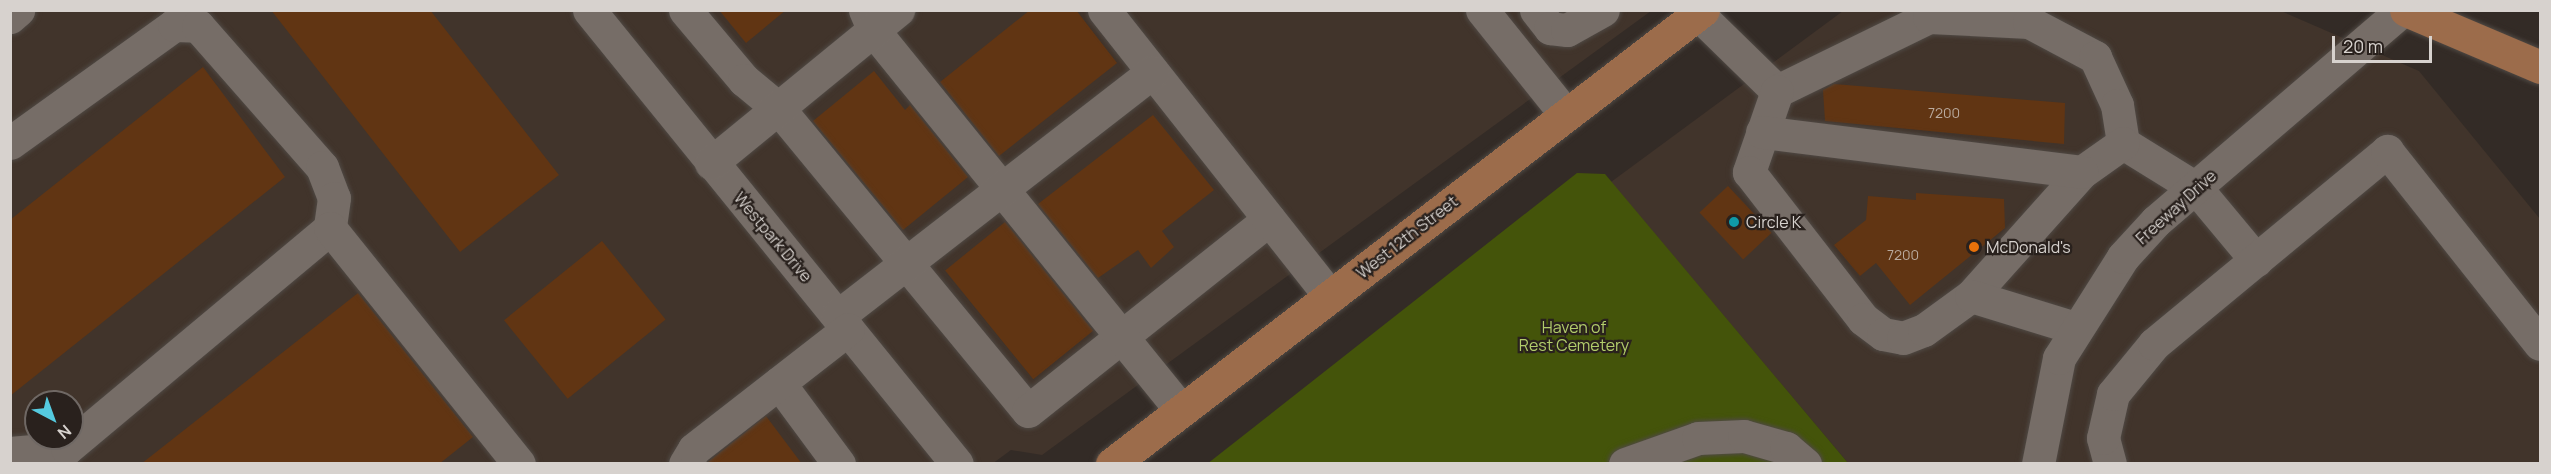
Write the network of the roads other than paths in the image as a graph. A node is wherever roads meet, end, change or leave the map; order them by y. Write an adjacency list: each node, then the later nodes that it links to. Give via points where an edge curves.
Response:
1 (18, 10): 10 (street)
2 (589, 10): 20 (street, Westpark Drive)
3 (686, 10): 15 (street, via 744,80)
4 (1104, 10): 13 (street)
5 (1482, 10): 16 (street)
6 (1536, 10): 7 (street, via 1550,28 1567,30)
7 (1603, 10)
8 (2404, 10): 12 (main road); 22 (street, Freeway Drive)
9 (1698, 12): 14 (street); 16 (main road, West 12th Street)
10 (10, 17)
11 (879, 17): 15 (street); 23 (street)
12 (2541, 67)
13 (1153, 72): 23 (street); 24 (street)
14 (1777, 91): 17 (street); 19 (street, via 1929,17 2028,22 2095,57 2117,105)
15 (779, 109): 20 (street); 27 (street)
16 (1566, 115): 28 (main road, West 12th Street)
17 (1762, 132): 21 (street); 29 (street, via 1749,172 1876,329 1903,338 1924,330)
18 (10, 143): 25 (street, via 174,26 198,26 321,167 334,198)
19 (2123, 143): 21 (street); 22 (street)
20 (711, 163): 30 (street, Westpark Drive)
21 (2082, 172): 29 (street)
22 (2196, 188): 26 (street); 31 (street, Freeway Drive, via 2123,257)
23 (1001, 189): 27 (street); 32 (street)
24 (1269, 219): 28 (street); 32 (street)
25 (330, 228): 36 (street, via 67,448); 37 (street)
26 (2256, 260): 33 (street, via 2387,151); 45 (street, via 2154,344 2113,394 2103,438)
27 (906, 263): 30 (street); 32 (street, via 1028,411)
28 (1330, 296): 35 (main road, West 12th Street)
29 (1971, 296): 31 (street)
30 (843, 322): 34 (street); 40 (street, Westpark Drive)
31 (2074, 328): 44 (street, Freeway Drive, via 2059,358)
32 (1122, 337): 35 (street)
33 (2541, 344)
34 (778, 383): 38 (street, via 694,448); 39 (street)
35 (1181, 410): 41 (main road, West 12th Street)
36 (10, 453)
37 (519, 464)
38 (685, 464)
39 (839, 464)
40 (957, 464)
41 (1112, 464)
42 (1625, 464): 43 (street, via 1698,438 1744,436 1786,448)
43 (1805, 464)
44 (2038, 464)
45 (2110, 464)

